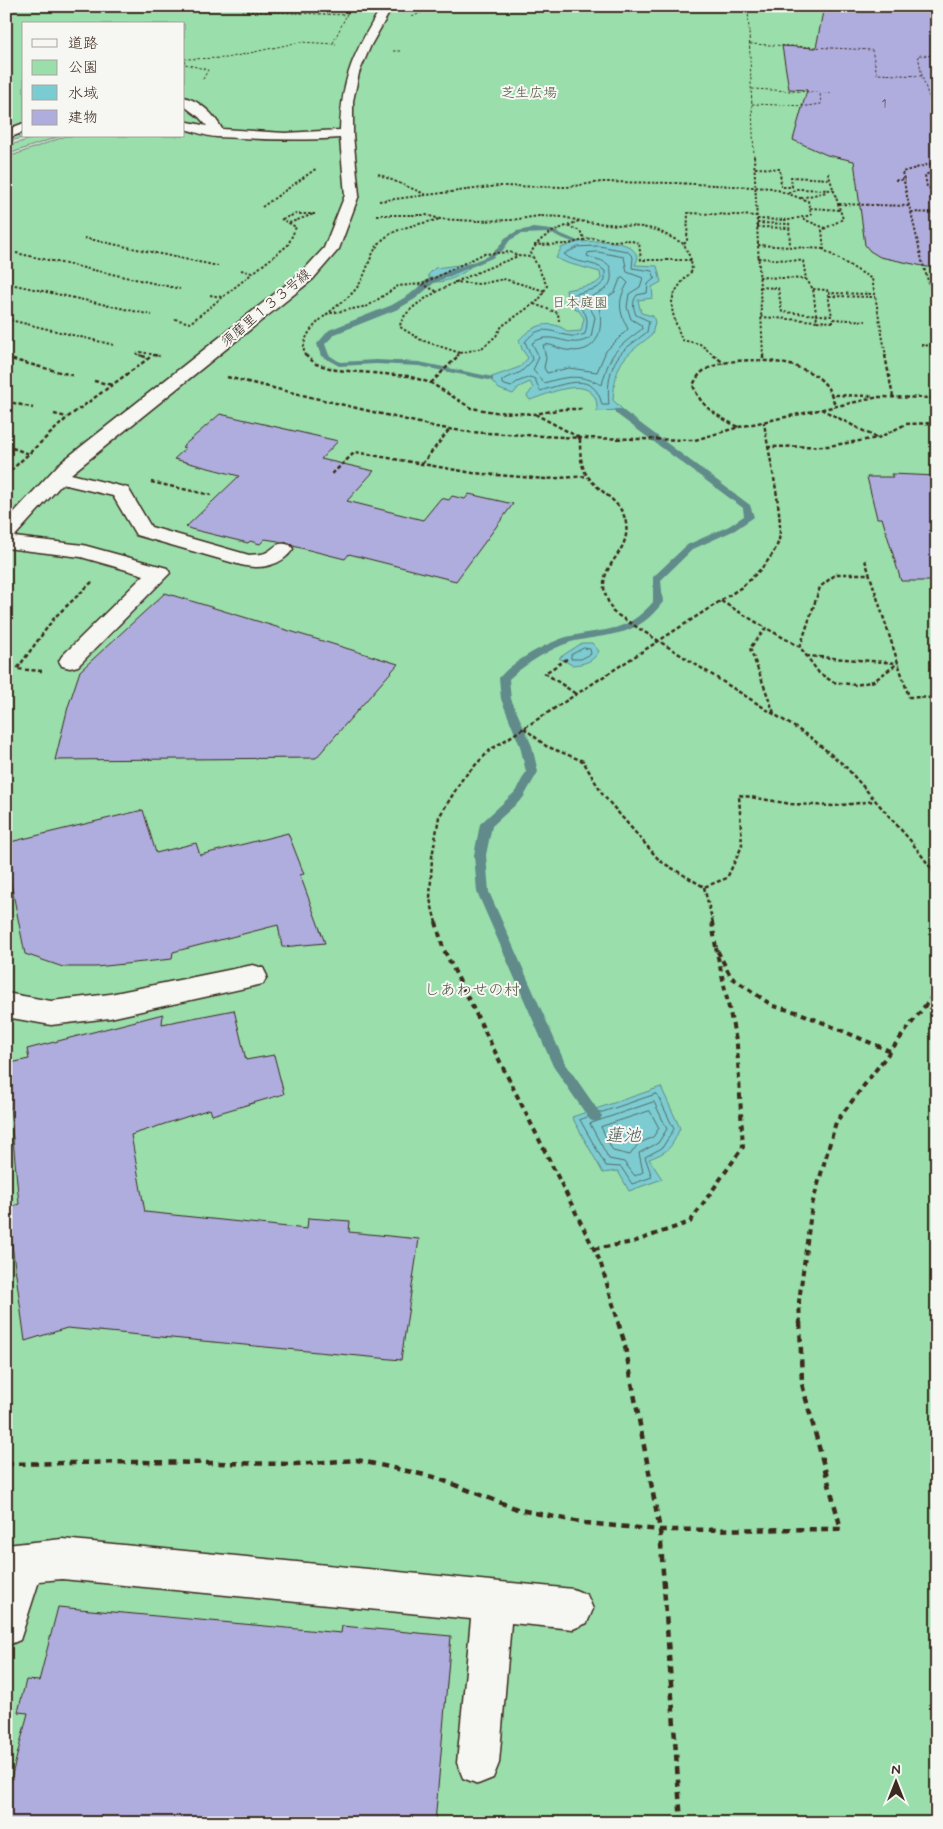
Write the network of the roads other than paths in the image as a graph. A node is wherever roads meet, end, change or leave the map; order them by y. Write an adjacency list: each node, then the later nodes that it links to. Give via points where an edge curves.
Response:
1 (388, 6): 6 (street, 須磨里１３３号線, via 353,73 346,101)
2 (185, 101): 5 (street, via 214,123)
3 (185, 125): 5 (street)
4 (22, 128): 7 (street)
5 (217, 133): 6 (street, via 234,136)
6 (346, 134): 8 (street, 須磨里１３３号線, via 352,195 330,250 307,276)
7 (6, 135)
8 (58, 477): 9 (street, 須磨里１３３号線); 11 (street, via 121,492 143,531 248,561 271,559)
9 (6, 533)
10 (6, 542): 12 (street, via 83,550 159,573)
11 (283, 549)
12 (70, 661)
13 (253, 976): 14 (street, via 110,1006 51,1013)
14 (6, 1005)
15 (15, 1564): 16 (street, via 62,1559); 18 (street)
16 (493, 1601): 17 (street); 19 (street)
17 (574, 1609)
18 (6, 1626)
19 (478, 1763)

